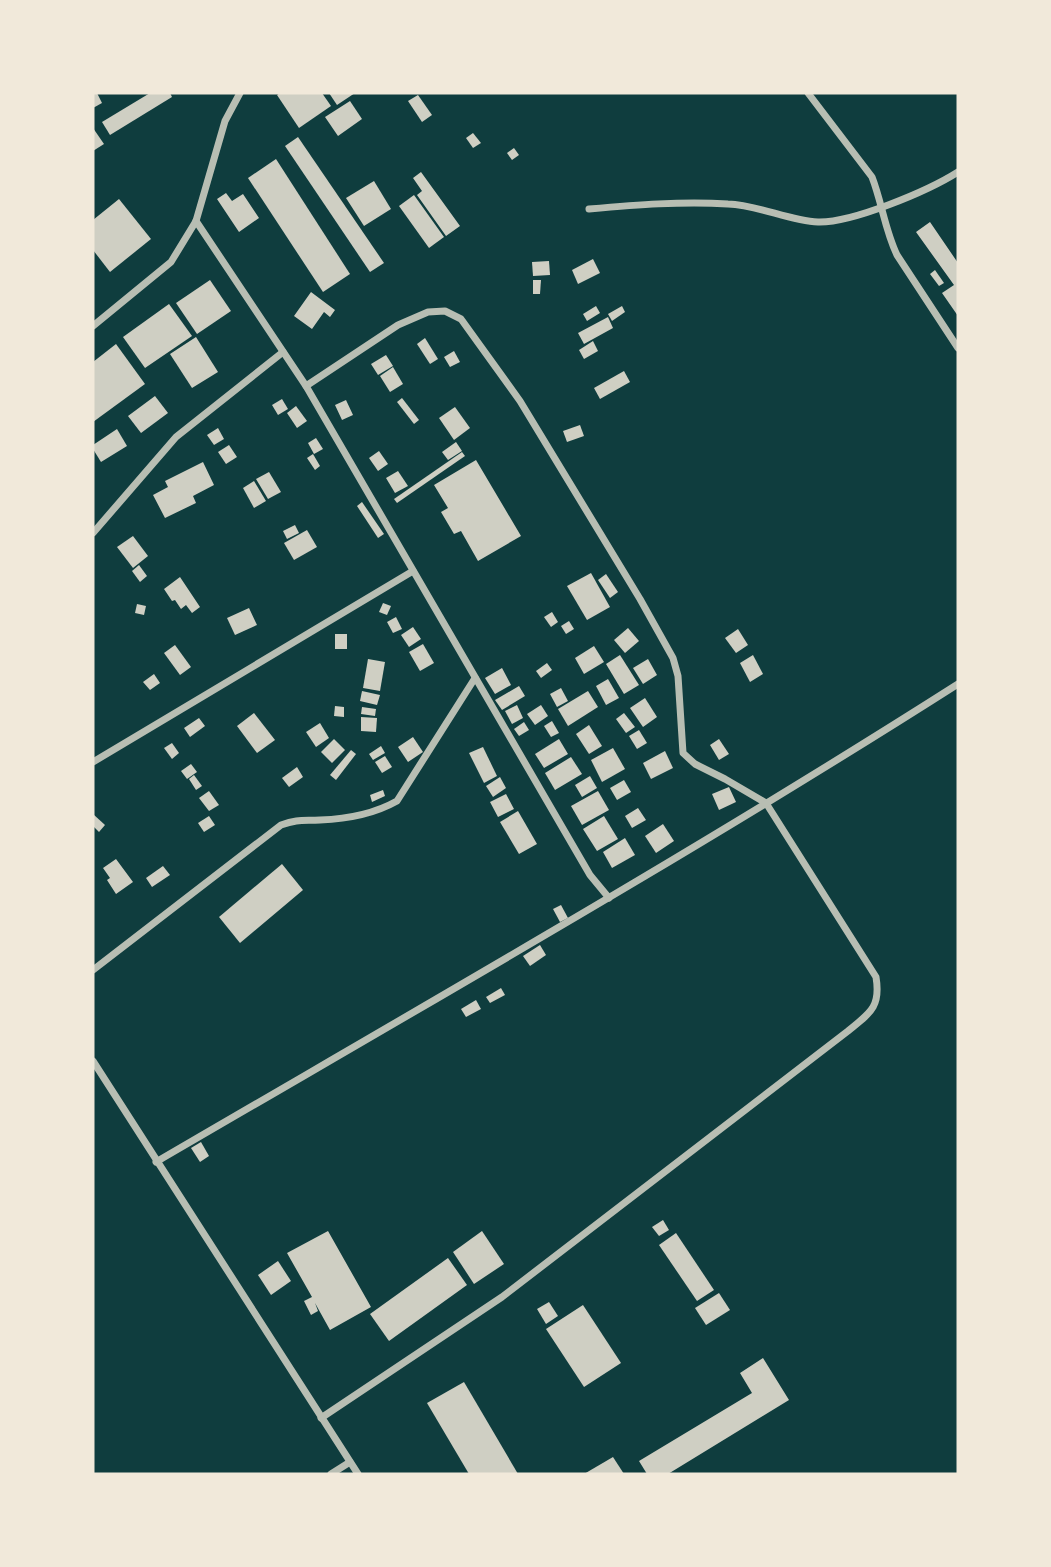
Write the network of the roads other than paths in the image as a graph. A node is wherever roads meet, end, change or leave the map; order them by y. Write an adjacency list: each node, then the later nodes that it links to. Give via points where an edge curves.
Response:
1 (240, 93): 6 (street, via 225,121)
2 (808, 93): 4 (street, via 872,177)
3 (958, 172): 4 (street)
4 (882, 206): 5 (street, via 851,218 816,222 756,206 727,204); 8 (street, via 897,255)
5 (589, 209)
6 (196, 221): 7 (street, via 171,262); 9 (street)
7 (93, 326)
8 (958, 348)
9 (283, 352): 10 (street); 11 (street, via 176,437)
10 (306, 386): 12 (street); 16 (street, via 398,325 428,312 445,311 461,319 520,401 673,658 683,752 695,764)
11 (93, 533)
12 (413, 571): 13 (street); 15 (street)
13 (475, 678): 17 (street, via 590,875); 18 (street, via 397,801 378,812 281,825)
14 (958, 684): 16 (street)
15 (93, 762)
16 (766, 803): 17 (street); 21 (street, via 876,976 874,1008 502,1297)
17 (609, 898): 20 (street)
18 (93, 971)
19 (93, 1061): 20 (street)
20 (156, 1162): 21 (street)
21 (321, 1418): 22 (street)
22 (350, 1462): 23 (street); 24 (street)
23 (331, 1474)
24 (358, 1474)

